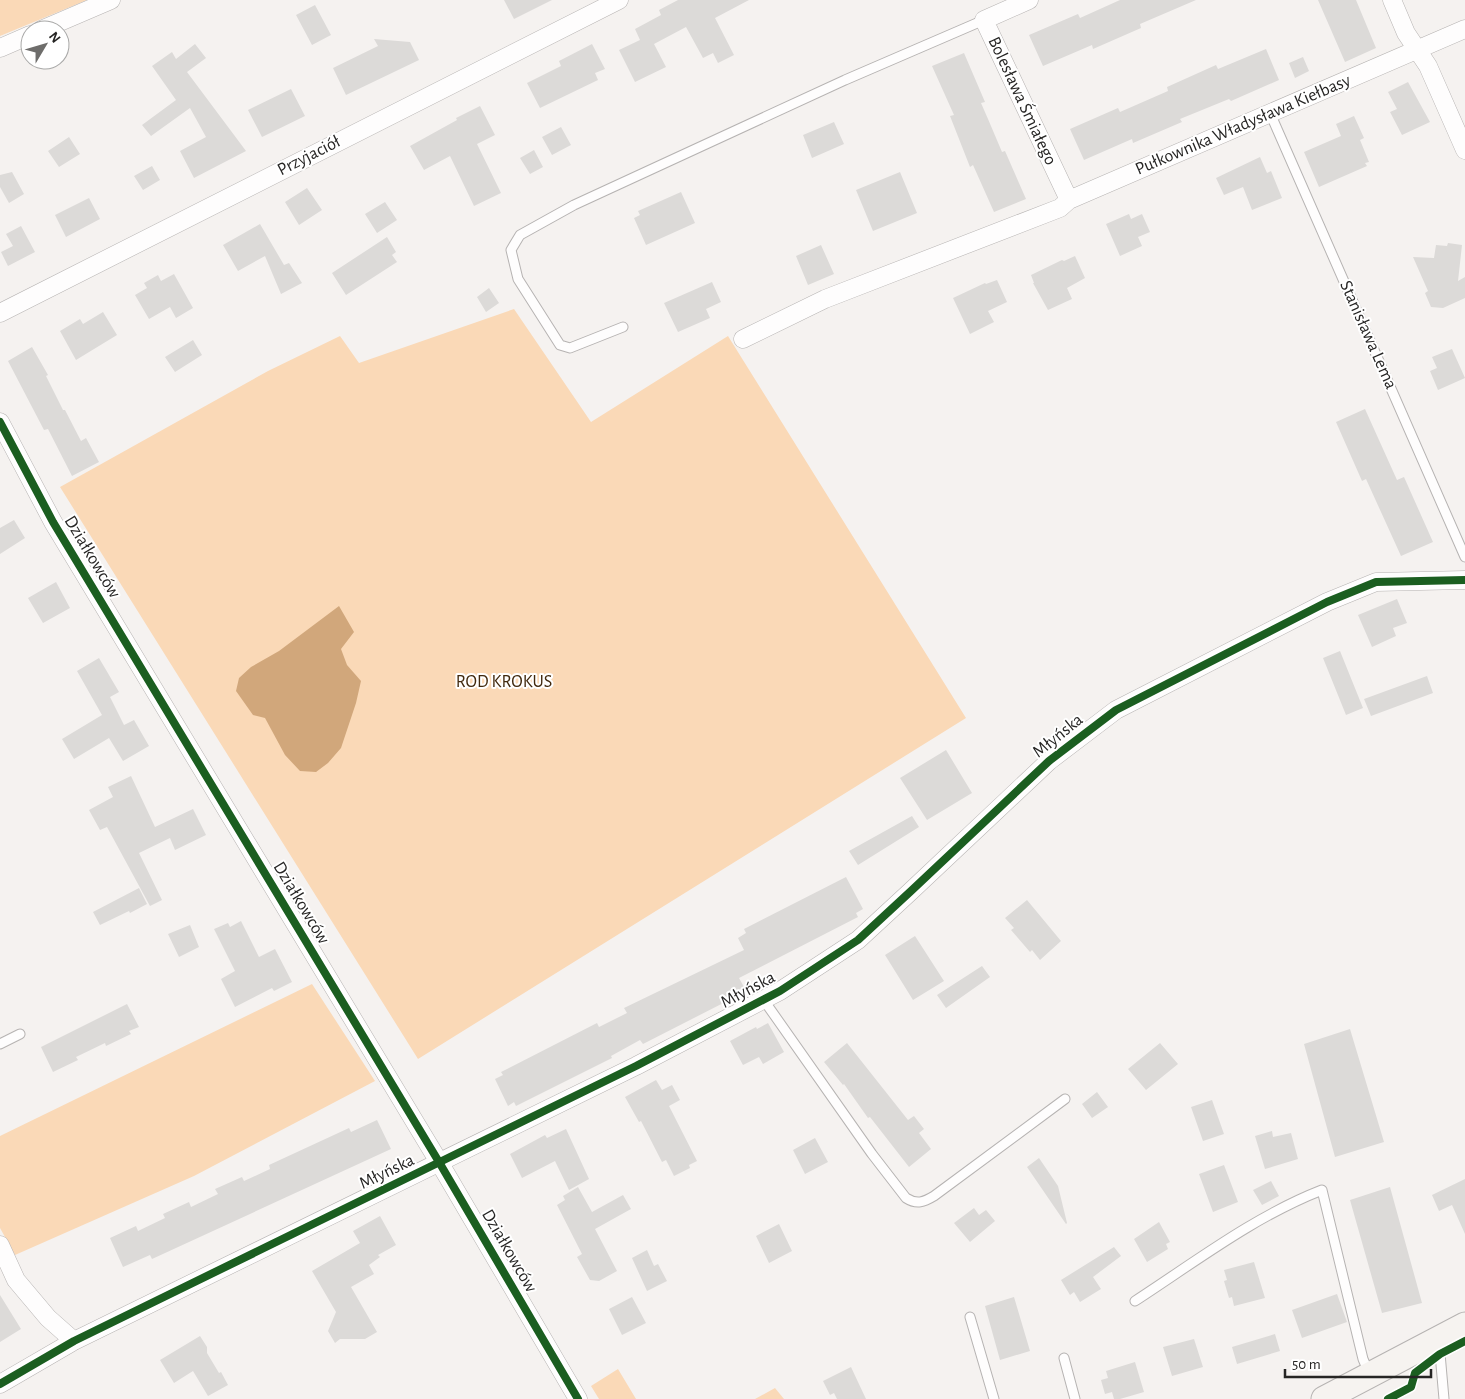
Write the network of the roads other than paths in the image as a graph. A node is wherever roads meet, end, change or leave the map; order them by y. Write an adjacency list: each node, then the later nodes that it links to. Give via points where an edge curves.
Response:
1 (111, 0): 5 (street)
2 (619, 0): 14 (street, Przyjaciół)
3 (1029, 0): 6 (street, Bolesława Śmiałego)
4 (1392, 0): 10 (street, via 1406,33)
5 (64, 20)
6 (984, 20): 13 (street, Bolesława Śmiałego); 15 (lane, via 845,80 592,197 520,234 511,250 518,279 560,345 570,348)
7 (1465, 29): 10 (street, Pułkownika Władysława Kiełbasy)
8 (20, 39): 9 (street)
9 (0, 48)
10 (1417, 49): 11 (street, Pułkownika Władysława Kiełbasy); 12 (street, via 1428,66)
11 (1270, 113): 13 (street, Pułkownika Władysława Kiełbasy); 18 (lane, Stanisława Lema)
12 (1465, 150)
13 (1069, 200): 16 (street, Pułkownika Władysława Kiełbasy, via 1060,208 825,299)
14 (0, 313)
15 (623, 327)
16 (743, 339)
17 (0, 422): 24 (street, Działkowców, via 53,522)
18 (1465, 557)
19 (1465, 580): 20 (street, Młyńska, via 1376,582 1327,602 1116,710 1049,761 858,940)
20 (763, 999): 23 (lane, via 872,1154 912,1202 918,1203 934,1196); 24 (street, Młyńska, via 636,1066)
21 (20, 1034): 22 (lane)
22 (0, 1044)
23 (1065, 1099)
24 (439, 1162): 30 (street, Młyńska); 35 (street, Działkowców)
25 (0, 1245): 30 (street, via 16,1280 48,1318)
26 (1135, 1301): 32 (lane, via 1295,1200 1322,1190 1363,1359)
27 (970, 1317): 36 (lane)
28 (1465, 1325): 29 (street)
29 (1439, 1339): 32 (street); 38 (lane)
30 (74, 1341): 33 (street, Młyńska)
31 (1064, 1358): 37 (lane)
32 (1370, 1375): 34 (street)
33 (0, 1384)
34 (1339, 1396)
35 (578, 1399)
36 (994, 1399)
37 (1075, 1399)
38 (1444, 1399)

